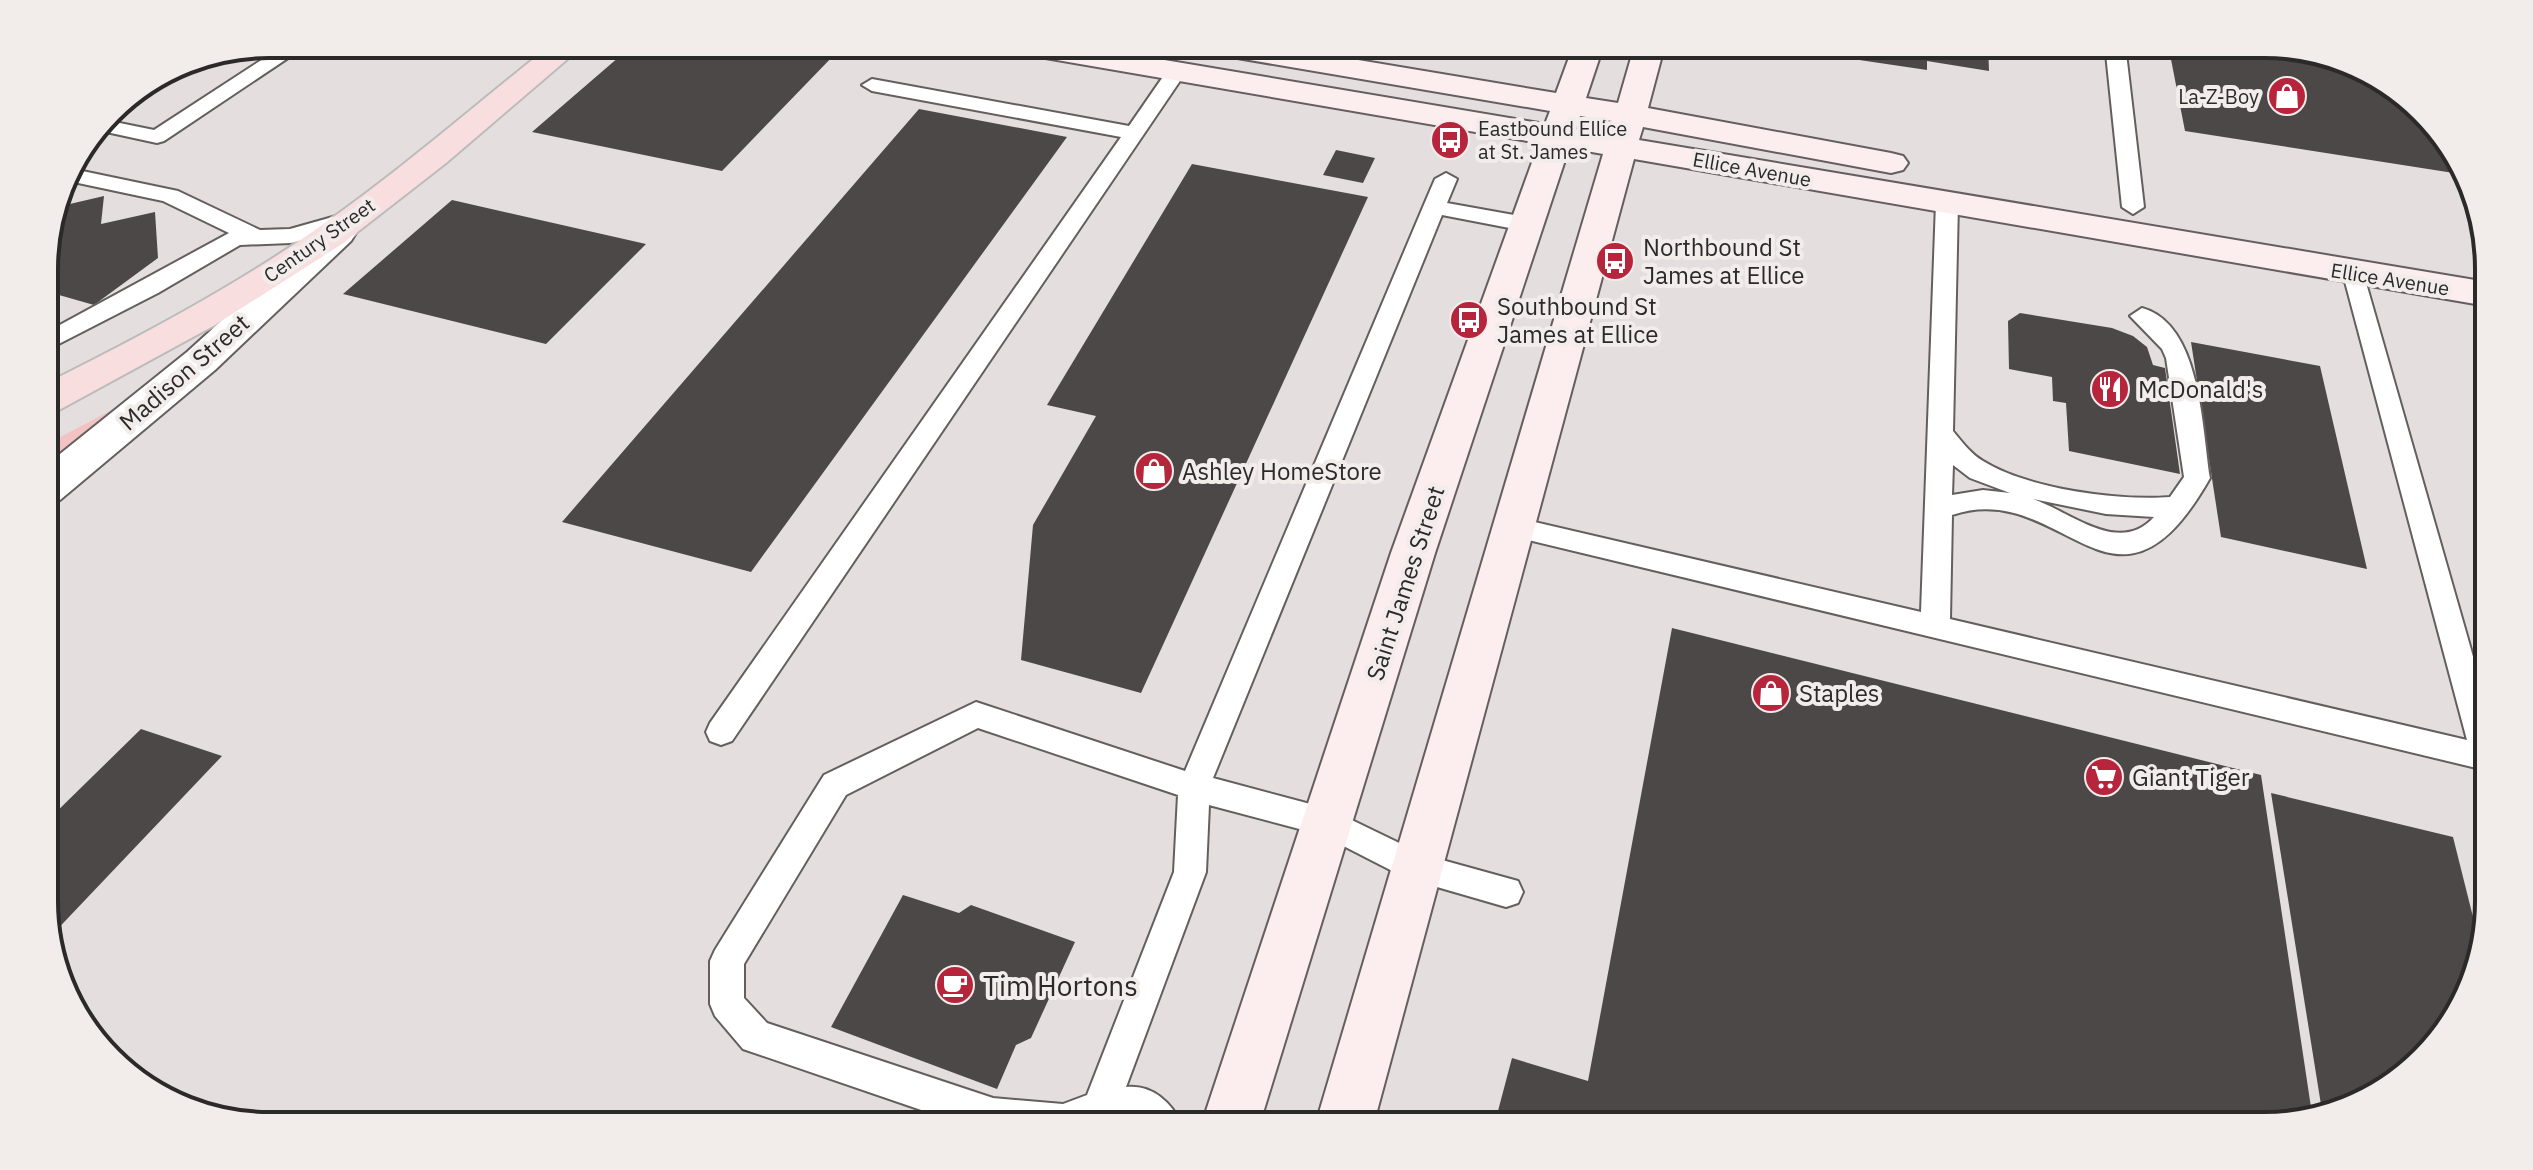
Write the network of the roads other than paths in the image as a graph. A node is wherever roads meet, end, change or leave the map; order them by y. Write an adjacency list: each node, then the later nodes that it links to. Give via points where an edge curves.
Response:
1 (278, 58): 11 (lane, via 157,137)
2 (553, 58): 19 (main road, Century Street)
3 (1096, 58): 8 (main road, Ellice Avenue)
4 (1273, 58): 10 (main road, Ellice Avenue)
5 (1584, 58): 10 (main road, Saint James Street)
6 (1646, 58): 12 (main road)
7 (2117, 58): 18 (lane)
8 (1176, 72): 10 (main road, Ellice Avenue); 13 (lane)
9 (872, 85): 13 (lane)
10 (1562, 120): 12 (main road, Ellice Avenue); 20 (main road, Saint James Street)
11 (113, 128)
12 (1626, 131): 16 (main road, Ellice Avenue); 18 (main road, Ellice Avenue); 32 (main road)
13 (1135, 133): 35 (lane)
14 (80, 177): 21 (lane, via 170,196)
15 (1446, 179): 17 (lane)
16 (1947, 203): 23 (main road, Ellice Avenue); 28 (lane)
17 (1434, 207): 20 (lane); 37 (lane)
18 (2133, 207): 22 (main road, Ellice Avenue)
19 (354, 218): 21 (lane, via 291,236); 27 (main road, Century Street, via 223,304); 29 (street, Madison Street, via 201,361)
20 (1525, 224): 38 (main road, Saint James Street, via 1413,553)
21 (254, 236): 26 (lane, via 221,244)
22 (2475, 268)
23 (2354, 274): 24 (main road, Ellice Avenue); 34 (lane)
24 (2475, 292)
25 (2142, 316): 30 (lane, via 2173,345 2178,358 2197,478)
26 (58, 336)
27 (58, 393)
28 (1941, 432): 30 (lane, via 1954,452 1978,471 2012,484 2131,508); 31 (lane)
29 (58, 478)
30 (2178, 506): 31 (lane, via 2152,539 2125,545 2101,542 2030,508 1998,501 1961,500)
31 (1939, 509): 33 (lane)
32 (1513, 527): 33 (lane); 39 (main road)
33 (1935, 627): 36 (lane)
34 (2475, 711)
35 (721, 732)
36 (2475, 755)
37 (1194, 787): 38 (lane); 41 (lane, via 1190,872); 42 (lane, via 976,715 835,785 727,961 727,1004 756,1037)
38 (1329, 823): 39 (lane); 45 (main road, Saint James Street)
39 (1418, 868): 40 (lane); 46 (main road)
40 (1506, 892)
41 (1100, 1108): 43 (lane); 44 (lane, via 1138,1104)
42 (981, 1112)
43 (1089, 1112)
44 (1150, 1112)
45 (1235, 1112)
46 (1348, 1112)

